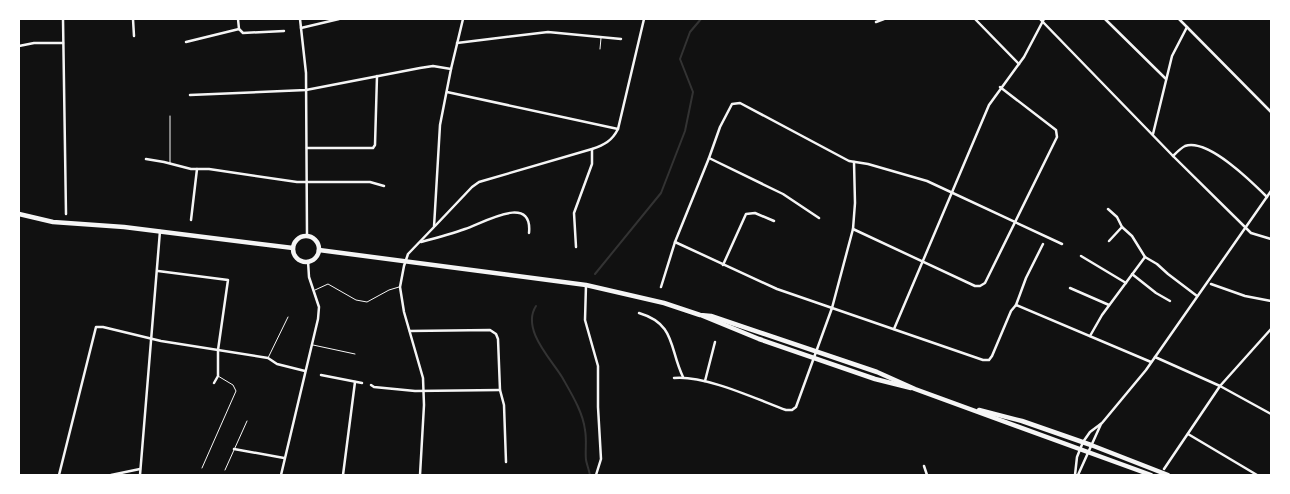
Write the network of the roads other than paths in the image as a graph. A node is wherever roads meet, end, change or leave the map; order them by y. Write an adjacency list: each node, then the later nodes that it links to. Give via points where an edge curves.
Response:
1 (63, 19): 22 (street)
2 (133, 19): 18 (street)
3 (238, 19): 16 (street)
4 (300, 19): 15 (street)
5 (339, 19): 15 (street)
6 (463, 19): 23 (street)
7 (644, 19): 36 (street)
8 (884, 19): 13 (street)
9 (975, 19): 26 (street)
10 (1105, 19): 29 (street)
11 (1179, 19): 14 (street)
12 (1042, 20): 26 (street); 37 (street)
13 (876, 22)
14 (1187, 27): 29 (street, via 1172,56); 34 (street)
15 (301, 28): 31 (street)
16 (239, 29): 17 (street, via 246,34); 21 (street)
17 (284, 31)
18 (134, 36)
19 (602, 37): 20 (street); 23 (street, via 548,32); 25 (lane)
20 (621, 39)
21 (186, 42)
22 (63, 43): 24 (street); 53 (street)
23 (458, 43): 27 (street)
24 (19, 46)
25 (600, 49)
26 (1019, 64): 30 (street)
27 (451, 69): 28 (street, via 433,66); 32 (street)
28 (377, 76): 31 (street); 38 (street, via 373,148)
29 (1166, 79): 37 (street)
30 (1000, 87): 49 (street); 57 (street, via 1056,130 1057,137)
31 (306, 90): 33 (street); 38 (street)
32 (447, 92): 36 (street); 58 (street, via 440,125)
33 (190, 95)
34 (1271, 112)
35 (170, 116): 44 (lane)
36 (618, 129): 39 (street, via 608,142)
37 (1153, 135): 40 (street)
38 (307, 148): 46 (street)
39 (592, 149): 58 (street, via 479,182); 71 (street, via 592,164 574,213)
40 (1173, 156): 50 (street, via 1186,146 1210,151); 60 (street)
41 (709, 158): 43 (street, via 726,113 732,104 740,104); 54 (street, via 783,194); 68 (street)
42 (146, 159): 44 (street)
43 (854, 162): 49 (street, via 918,178); 61 (street)
44 (170, 164): 45 (street)
45 (197, 169): 46 (street); 55 (street)
46 (307, 182): 47 (street, via 370,182); 64 (street)
47 (384, 186)
48 (1271, 191): 50 (street)
49 (952, 193): 57 (street); 78 (street)
50 (1267, 197): 60 (street)
51 (1108, 209): 59 (street)
52 (19, 214): 62 (highway, via 53,222)
53 (66, 214)
54 (819, 218)
55 (191, 220)
56 (774, 221): 79 (street, via 754,213 746,214)
57 (1016, 222): 70 (street); 78 (street, via 985,284 975,286)
58 (434, 227): 67 (street)
59 (1122, 227): 66 (street); 75 (street, via 1132,236)
60 (1246, 228): 65 (street); 89 (street)
61 (853, 229): 78 (street); 94 (street)
62 (160, 232): 72 (highway); 80 (street)
63 (529, 233): 67 (street, via 526,217 512,212)
64 (307, 236): 72 (highway, via 296,241); 73 (highway, via 316,241)
65 (1271, 239)
66 (1109, 241)
67 (420, 242): 77 (street, via 408,254)
68 (675, 242): 79 (street); 86 (street)
69 (1043, 244): 92 (street)
70 (1062, 244)
71 (576, 247)
72 (293, 248): 76 (highway, via 297,258)
73 (318, 250): 76 (highway, via 316,256); 77 (highway)
74 (1081, 256): 82 (street)
75 (1144, 257): 81 (street); 89 (street, via 1158,264)
76 (308, 261): 88 (street)
77 (406, 261): 84 (highway); 85 (street)
78 (923, 262): 99 (street)
79 (723, 264): 94 (street, via 777,289)
80 (158, 271): 102 (street); 105 (street, via 228,280)
81 (1132, 274): 82 (street); 90 (street)
82 (1126, 282): 93 (street)
83 (1211, 284): 91 (street)
84 (586, 285): 96 (highway); 149 (street, via 585,320 598,366 601,459)
85 (400, 287): 88 (lane, via 367,302 356,300 328,284); 100 (street)
86 (661, 287)
87 (1070, 288): 93 (street)
88 (314, 291): 104 (street, via 319,314)
89 (1197, 296): 108 (street)
90 (1170, 300)
91 (1271, 301)
92 (1016, 305): 99 (street, via 989,360); 101 (street)
93 (1109, 305): 101 (street)
94 (832, 308): 99 (street); 106 (street)
95 (638, 313): 115 (street, via 666,329)
96 (700, 314): 106 (highway); 110 (highway)
97 (288, 317): 109 (lane)
98 (1271, 329): 122 (street)
99 (894, 330)
100 (410, 331): 124 (street); 125 (street, via 494,331 498,340)
101 (1090, 336): 111 (street)
102 (152, 339): 105 (street); 140 (street); 143 (street, via 96,327)
103 (715, 342): 117 (street)
104 (312, 345): 107 (lane); 112 (street)
105 (218, 350): 109 (street); 114 (street)
106 (816, 351): 110 (street); 123 (highway)
107 (355, 354)
108 (1155, 357): 111 (street); 122 (street)
109 (268, 358): 112 (street, via 279,365)
110 (814, 358): 117 (street, via 799,403 792,410); 123 (highway)
111 (1151, 362): 129 (street)
112 (305, 371): 136 (street)
113 (321, 375): 118 (street)
114 (218, 376): 119 (street); 139 (lane, via 233,385 236,391)
115 (683, 377): 116 (street); 117 (street)
116 (674, 378)
117 (705, 381)
118 (355, 382): 120 (street); 147 (street)
119 (214, 383)
120 (362, 383)
121 (370, 385): 124 (street)
122 (1220, 386): 127 (street); 130 (street)
123 (914, 389): 126 (highway)
124 (424, 390): 125 (street); 148 (street)
125 (500, 390): 137 (street, via 504,405)
126 (972, 408): 131 (highway); 134 (highway)
127 (1271, 414)
128 (247, 421): 133 (lane)
129 (1102, 423): 131 (street); 132 (street)
130 (1188, 434): 141 (street); 154 (street)
131 (1083, 442): 132 (highway); 134 (street)
132 (1091, 445): 135 (street); 153 (highway)
133 (234, 449): 136 (street); 142 (lane)
134 (1079, 449): 135 (highway); 151 (street)
135 (1088, 452): 151 (street); 152 (highway)
136 (284, 458): 146 (street)
137 (506, 462)
138 (924, 466): 150 (street)
139 (202, 468)
140 (140, 469): 144 (street); 145 (street)
141 (1164, 469)
142 (225, 470)
143 (59, 475)
144 (111, 475)
145 (140, 475)
146 (281, 475)
147 (343, 475)
148 (420, 475)
149 (596, 475)
150 (927, 475)
151 (1076, 475)
152 (1151, 475)
153 (1168, 475)
154 (1257, 475)

